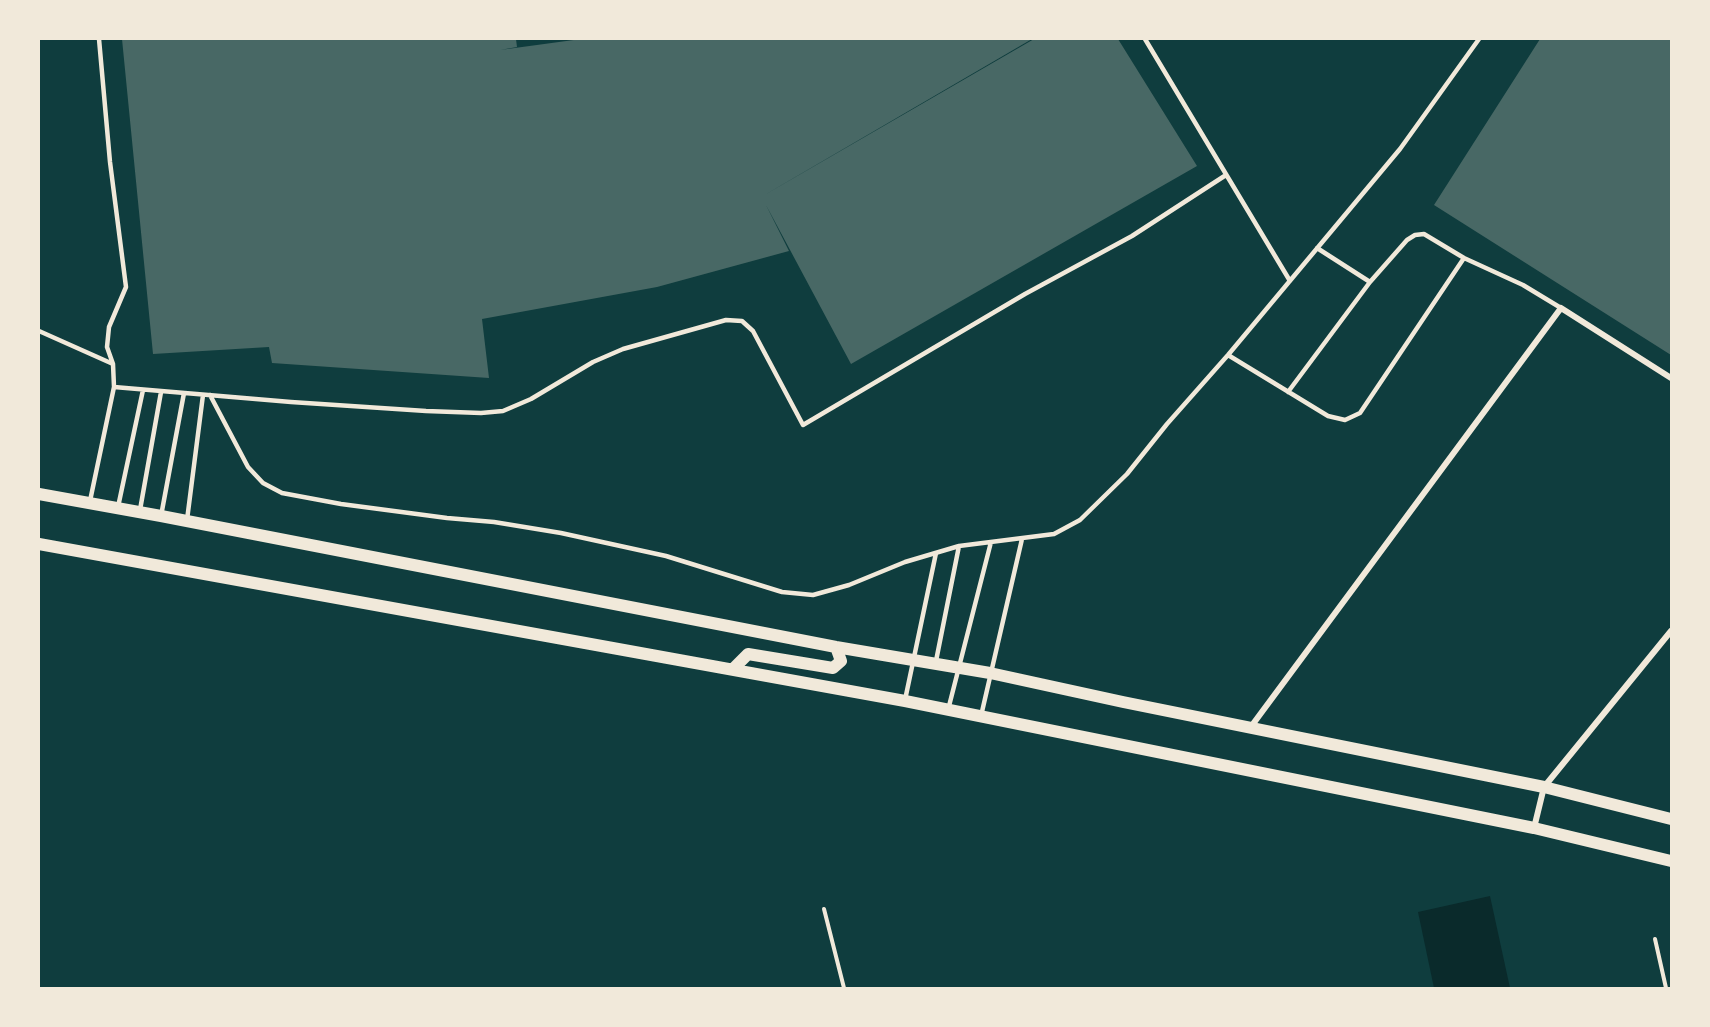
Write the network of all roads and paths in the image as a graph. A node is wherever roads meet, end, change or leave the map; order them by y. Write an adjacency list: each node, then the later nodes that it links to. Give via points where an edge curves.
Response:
1 (99, 39): 12 (lane, via 126,286 109,327 108,347)
2 (1145, 39): 4 (lane)
3 (1479, 39): 5 (lane, via 1400,148)
4 (1226, 176): 7 (lane); 20 (lane, via 1132,236 1024,294 803,425 753,331 742,321 726,320 623,348 503,411 437,411)
5 (1317, 248): 7 (lane); 8 (lane)
6 (1464, 258): 8 (lane, via 1424,234 1415,235); 9 (lane, via 1523,285); 17 (lane, via 1360,413 1345,420 1328,416)
7 (1290, 281): 11 (lane)
8 (1370, 282): 17 (lane)
9 (1561, 308): 13 (street); 42 (street)
10 (39, 331): 12 (lane)
11 (1228, 355): 17 (lane); 27 (lane, via 1127,474 1080,520 1054,534)
12 (113, 364): 14 (lane)
13 (1671, 378)
14 (114, 387): 15 (lane); 22 (lane)
15 (143, 390): 16 (lane); 23 (lane)
16 (161, 392): 18 (lane); 24 (lane)
17 (1288, 392)
18 (184, 393): 19 (lane); 25 (lane)
19 (203, 395): 20 (lane); 26 (lane)
20 (210, 395): 31 (lane, via 248,467 263,483 282,493 561,533 666,556 782,592 813,595)
21 (39, 494): 22 (main road)
22 (90, 503): 23 (main road)
23 (118, 508): 24 (main road)
24 (139, 512): 25 (main road)
25 (161, 516): 26 (main road)
26 (187, 520): 33 (main road)
27 (1022, 539): 28 (lane); 38 (lane)
28 (991, 542): 30 (lane); 36 (lane)
29 (39, 544): 37 (main road)
30 (959, 546): 31 (lane); 35 (lane)
31 (936, 553): 34 (lane)
32 (1671, 631): 43 (street)
33 (836, 647): 34 (main road); 37 (main road, via 841,661 833,668 748,654)
34 (914, 658): 35 (main road); 39 (lane)
35 (936, 662): 36 (main road)
36 (958, 667): 38 (main road); 40 (lane)
37 (734, 668): 39 (main road)
38 (990, 672): 41 (lane); 42 (main road)
39 (905, 701): 40 (main road)
40 (948, 710): 41 (main road)
41 (981, 716): 45 (main road)
42 (1250, 728): 43 (main road)
43 (1544, 787): 44 (main road); 45 (street)
44 (1671, 819)
45 (1533, 828): 46 (main road)
46 (1671, 861)
47 (824, 909): 49 (path)
48 (1655, 939): 50 (path)
49 (844, 988)
50 (1666, 988)

